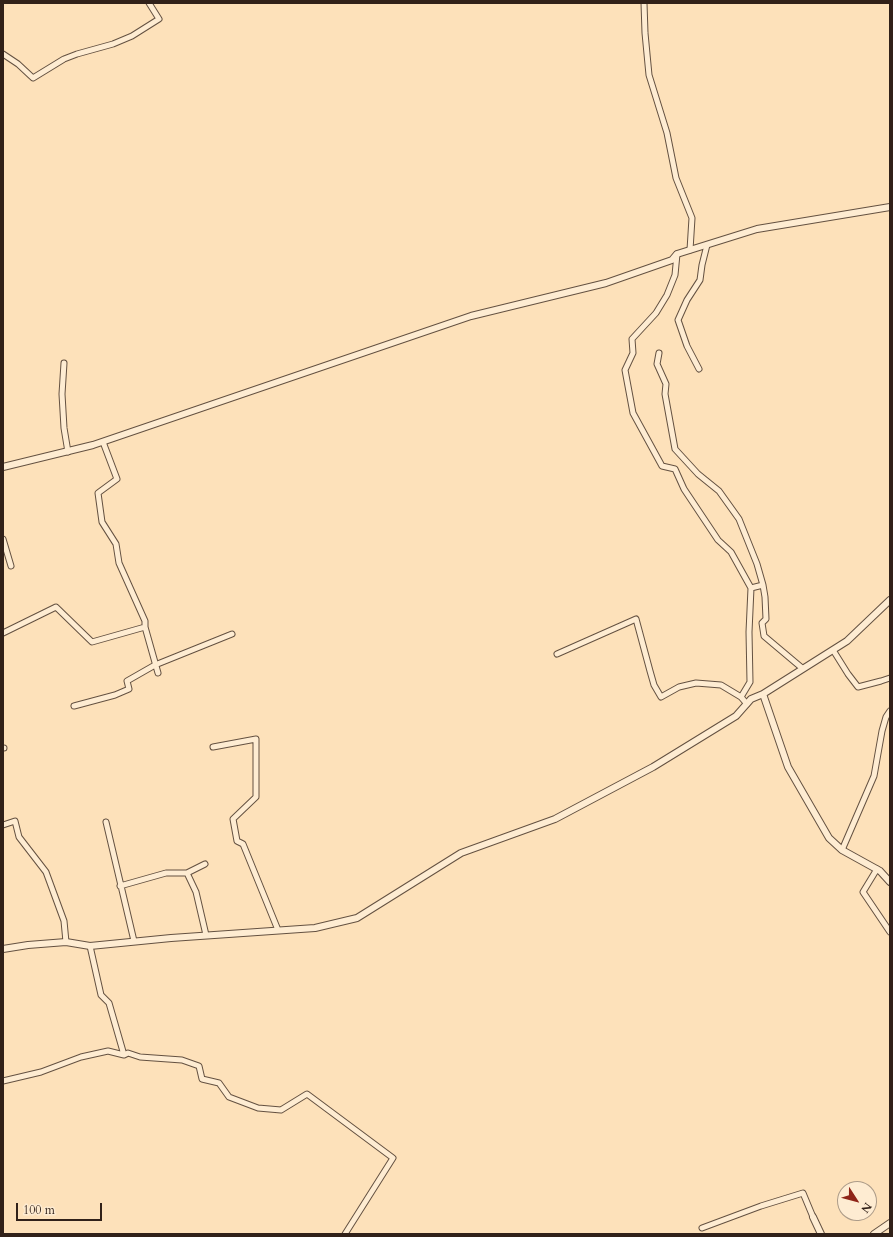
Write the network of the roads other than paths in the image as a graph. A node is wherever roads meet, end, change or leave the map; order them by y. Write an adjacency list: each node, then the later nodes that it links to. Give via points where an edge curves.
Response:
1 (149, 3): 3 (street, via 159,19 132,36 64,59 34,78)
2 (644, 3): 6 (street, via 649,74 667,133 676,178 692,218)
3 (3, 54)
4 (890, 207): 5 (street, via 757,229)
5 (707, 245): 6 (street); 10 (street, via 700,280 678,320)
6 (690, 250): 7 (street)
7 (677, 254): 11 (street, via 672,260 606,283 471,316); 17 (street, via 675,275 667,296 656,313 632,339 633,353 625,370 633,413 662,466 675,469 684,489 718,540 731,552)
8 (659, 353): 16 (street, via 657,364 666,384 664,394 675,449 698,474 719,491 739,519)
9 (64, 363): 12 (street, via 62,394)
10 (699, 369)
11 (103, 442): 12 (street); 19 (street, via 117,479 98,493 102,522 116,544 119,563 145,621)
12 (68, 452): 13 (street)
13 (3, 467)
14 (3, 539): 15 (street)
15 (11, 566)
16 (763, 585): 17 (street); 25 (street, via 766,612 766,619 762,623 764,636)
17 (751, 588): 29 (street, via 750,682)
18 (890, 600): 22 (street)
19 (145, 627): 20 (street, via 92,642 56,607); 24 (street)
20 (3, 633)
21 (232, 634): 24 (street)
22 (834, 650): 25 (street); 27 (street, via 858,687)
23 (557, 654): 29 (street, via 636,619 654,685 661,697 696,683 721,685)
24 (156, 665): 26 (street); 31 (street, via 127,681 129,689)
25 (802, 668): 28 (street)
26 (158, 673)
27 (890, 678)
28 (762, 694): 30 (street); 36 (street, via 788,767 829,838)
29 (741, 697): 30 (street)
30 (749, 702): 42 (street, via 736,716 653,767 555,819 461,853 357,918 315,928)
31 (74, 706)
32 (890, 711): 36 (street, via 882,731 874,776)
33 (213, 747): 42 (street, via 256,739 256,797 233,819 237,842 243,844)
34 (106, 822): 41 (street)
35 (3, 826): 46 (street, via 15,821 19,837 46,872 64,921)
36 (842, 850): 38 (street)
37 (205, 864): 39 (street)
38 (877, 869): 40 (street); 43 (street, via 863,892)
39 (187, 874): 41 (street, via 166,873); 44 (street, via 196,892)
40 (890, 882)
41 (120, 886): 45 (street)
42 (278, 930): 44 (street)
43 (890, 932)
44 (206, 935): 45 (street)
45 (134, 941): 47 (street)
46 (66, 942): 47 (street); 48 (street)
47 (90, 946): 49 (street, via 101,995 109,1003)
48 (3, 949)
49 (124, 1055): 50 (street, via 108,1051); 54 (street, via 128,1053 182,1060 199,1066 202,1079 219,1082 229,1097 258,1108 281,1110 307,1094 393,1158)
50 (3, 1081)
51 (813, 1217): 53 (street, via 803,1193); 55 (street)
52 (890, 1222): 56 (street)
53 (702, 1228)
54 (345, 1234)
55 (821, 1234)
56 (874, 1234)

